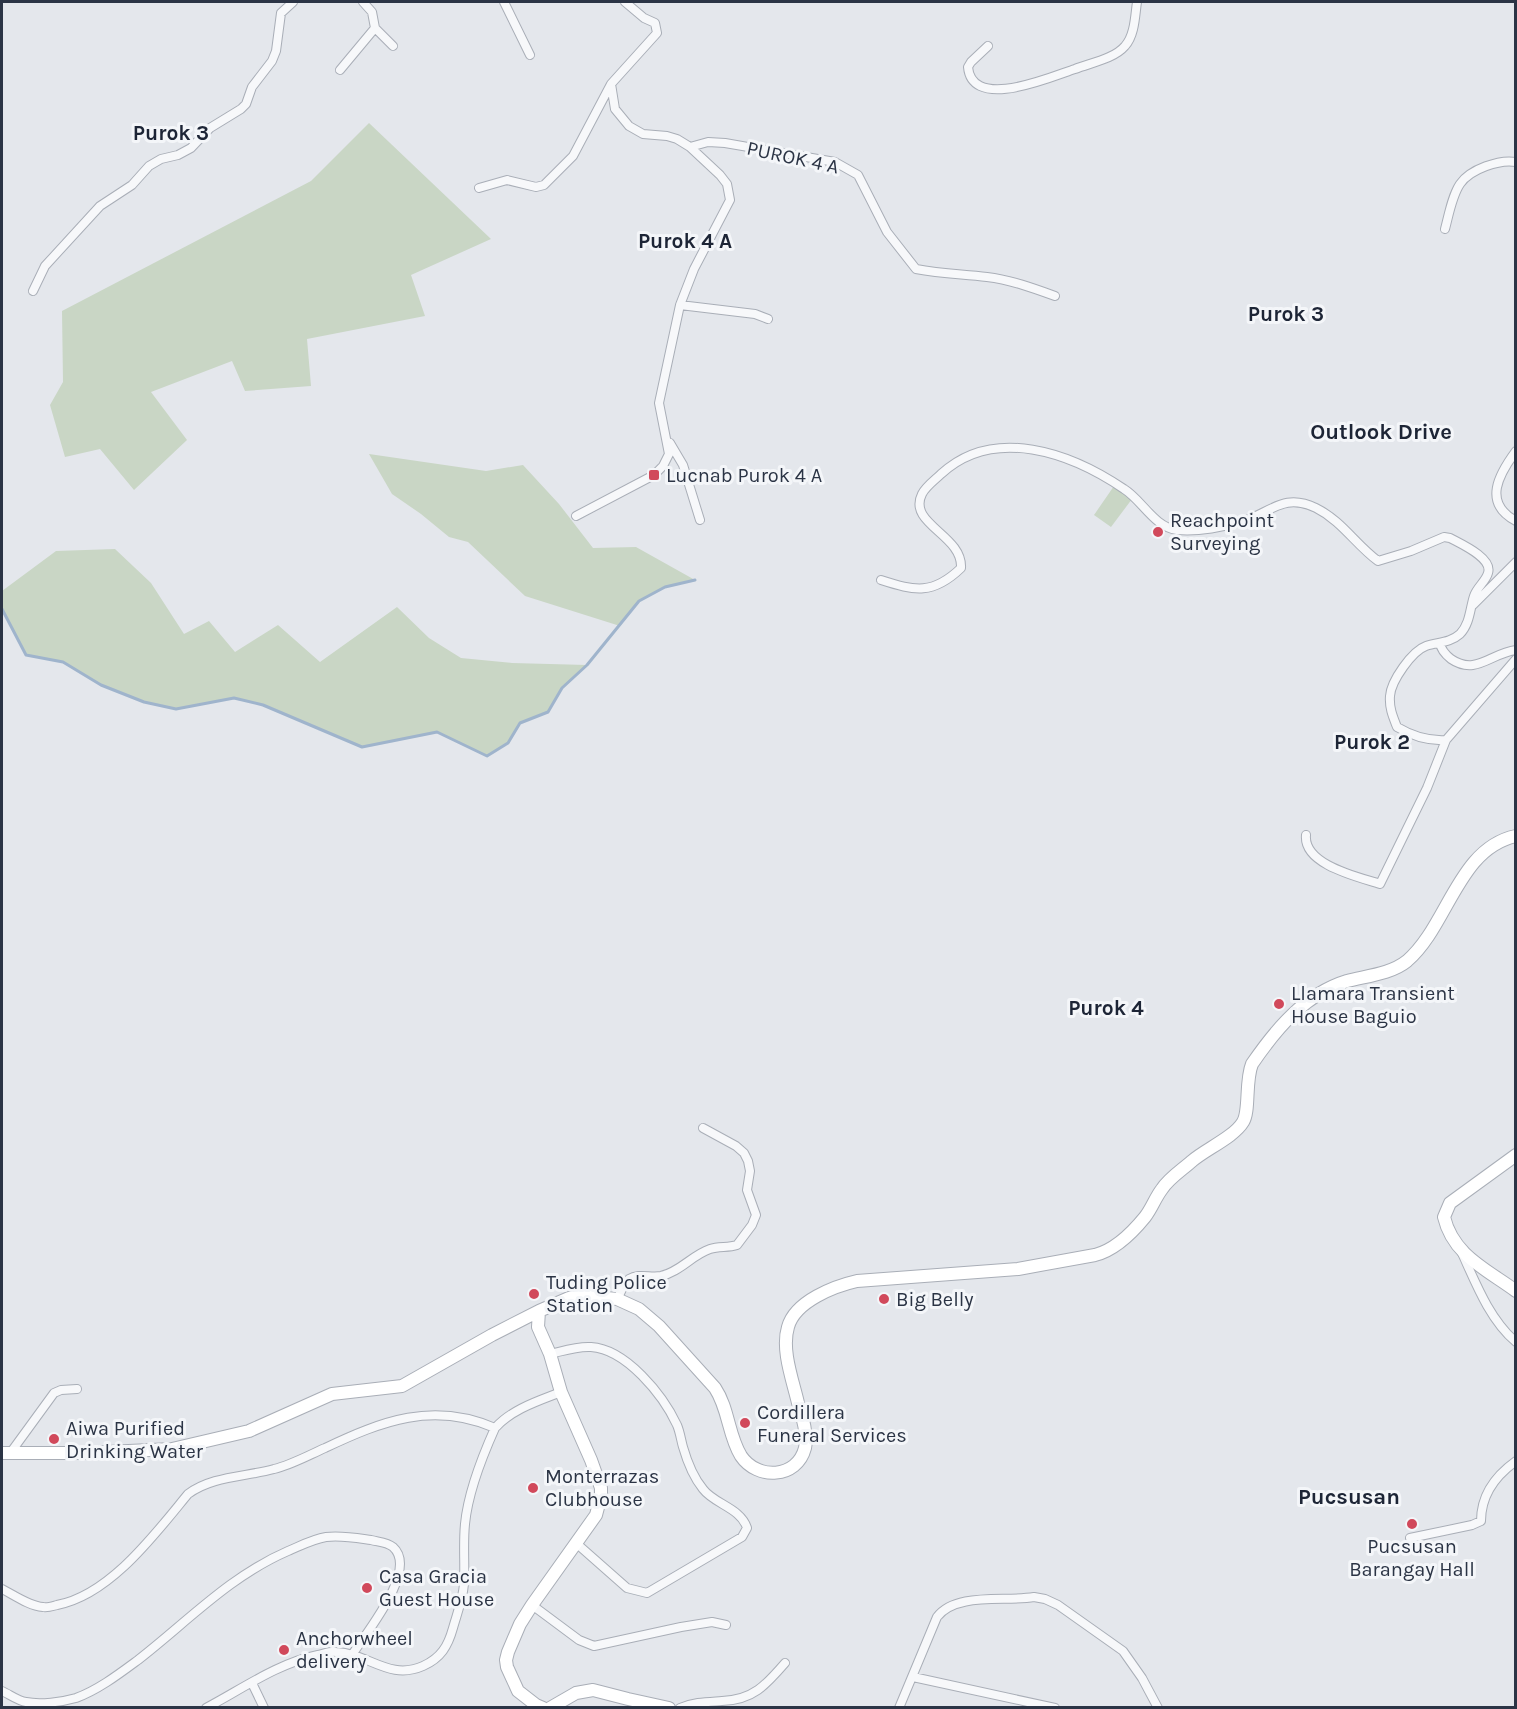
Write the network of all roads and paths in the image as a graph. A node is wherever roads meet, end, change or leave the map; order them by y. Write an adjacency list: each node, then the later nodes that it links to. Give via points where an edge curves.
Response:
1 (294, 2): 16 (street, via 281,13 276,51 252,87 246,104 210,128 191,148 149,166 132,185 100,206 45,266)
2 (363, 2): 6 (street, via 372,12)
3 (504, 2): 9 (street)
4 (625, 2): 11 (street, via 655,24 657,33)
5 (1137, 2): 8 (street, via 1131,36 1125,46 1112,55 1023,87 991,88 972,79 968,67)
6 (375, 28): 7 (street); 10 (street)
7 (393, 46)
8 (988, 46)
9 (530, 55)
10 (340, 70)
11 (611, 84): 12 (street, via 615,109 629,126 643,134 667,136); 14 (street, via 573,156 544,185 536,187 507,180)
12 (690, 147): 17 (street, PUROK 4 A, via 725,143 835,162 858,175 887,232 916,269 1013,281); 18 (street, via 727,184 730,200)
13 (1515, 162): 15 (street, via 1506,160 1484,166 1461,181)
14 (479, 188)
15 (1445, 229)
16 (33, 291)
17 (1055, 296)
18 (680, 305): 19 (street); 20 (street, via 659,403)
19 (768, 319)
20 (668, 440): 22 (street, via 669,454 654,475); 23 (street, via 683,465)
21 (1515, 451): 24 (street, via 1502,470 1496,498 1504,513)
22 (576, 516)
23 (700, 520)
24 (1515, 521)
25 (1515, 562): 27 (street)
26 (881, 580): 27 (street, via 910,589 931,587 950,579 961,568 961,556 922,514 922,494 953,463 965,457 1018,447 1051,453 1098,473 1127,490 1149,513 1176,530 1243,521 1287,502 1325,514 1378,561 1450,538 1485,559 1488,566)
27 (1473, 605): 28 (street, via 1461,633)
28 (1440, 643): 29 (street, via 1449,657 1473,666); 31 (street, via 1426,646 1408,659 1390,693 1390,707 1397,727 1421,738)
29 (1515, 650)
30 (1515, 658): 31 (street)
31 (1446, 740): 32 (street, via 1380,884 1319,862)
32 (1306, 835)
33 (1515, 837): 38 (main road, via 1481,853 1408,960 1385,972 1332,987 1294,1012 1252,1064 1243,1122 1163,1187 1145,1217 1107,1252 1018,1269 857,1281 838,1285 812,1299 791,1319 786,1336 805,1447 790,1468 775,1474 751,1467 735,1445 715,1388 652,1319)
34 (703, 1128): 38 (street, via 744,1153 750,1171 747,1190 756,1215 752,1226 737,1245 710,1249 666,1275 630,1279)
35 (1515, 1155): 36 (main road, via 1450,1203 1444,1217 1448,1233)
36 (1461, 1252): 37 (main road); 42 (street, via 1488,1306)
37 (1515, 1291)
38 (617, 1299): 39 (main road, via 569,1298)
39 (539, 1311): 40 (main road); 41 (main road)
40 (525, 1318): 41 (main road); 47 (main road, via 402,1386 332,1394 249,1431 172,1449)
41 (538, 1327): 43 (main road)
42 (1515, 1342)
43 (550, 1354): 45 (main road); 50 (street, via 580,1347 597,1348 613,1354 644,1377 678,1427 683,1449 703,1490 735,1512 747,1528 742,1537 647,1593 627,1588)
44 (77, 1389): 47 (street, via 54,1393)
45 (561, 1392): 46 (street, via 516,1411); 50 (main road, via 601,1488 596,1515)
46 (495, 1428): 51 (street, via 442,1414 388,1422 277,1469 199,1486 124,1566 96,1589 70,1603 44,1607); 54 (street, via 467,1514 464,1585 444,1651 431,1663 411,1671 395,1670)
47 (6, 1452)
48 (1515, 1461): 49 (street, via 1488,1490 1481,1504 1480,1521)
49 (1410, 1538)
50 (576, 1543): 52 (main road)
51 (2, 1589)
52 (532, 1605): 53 (street, via 579,1640 594,1646 673,1628 712,1622); 62 (main road, via 506,1660 518,1690)
53 (726, 1625)
54 (352, 1654): 57 (street, via 335,1652 301,1658); 59 (street, via 398,1581 397,1552 387,1544 326,1537 251,1570 109,1680 76,1698)
55 (785, 1663): 65 (street, via 763,1688 750,1695)
56 (913, 1677): 66 (street); 67 (street); 68 (street, via 943,1609 960,1602 1034,1597 1058,1605 1123,1651)
57 (252, 1683): 60 (street); 61 (street)
58 (2, 1691): 59 (street)
59 (25, 1705)
60 (207, 1707)
61 (264, 1707)
62 (543, 1707)
63 (550, 1707): 64 (main road, via 576,1693 593,1690)
64 (669, 1707)
65 (680, 1707)
66 (899, 1707)
67 (1054, 1707)
68 (1158, 1707)

